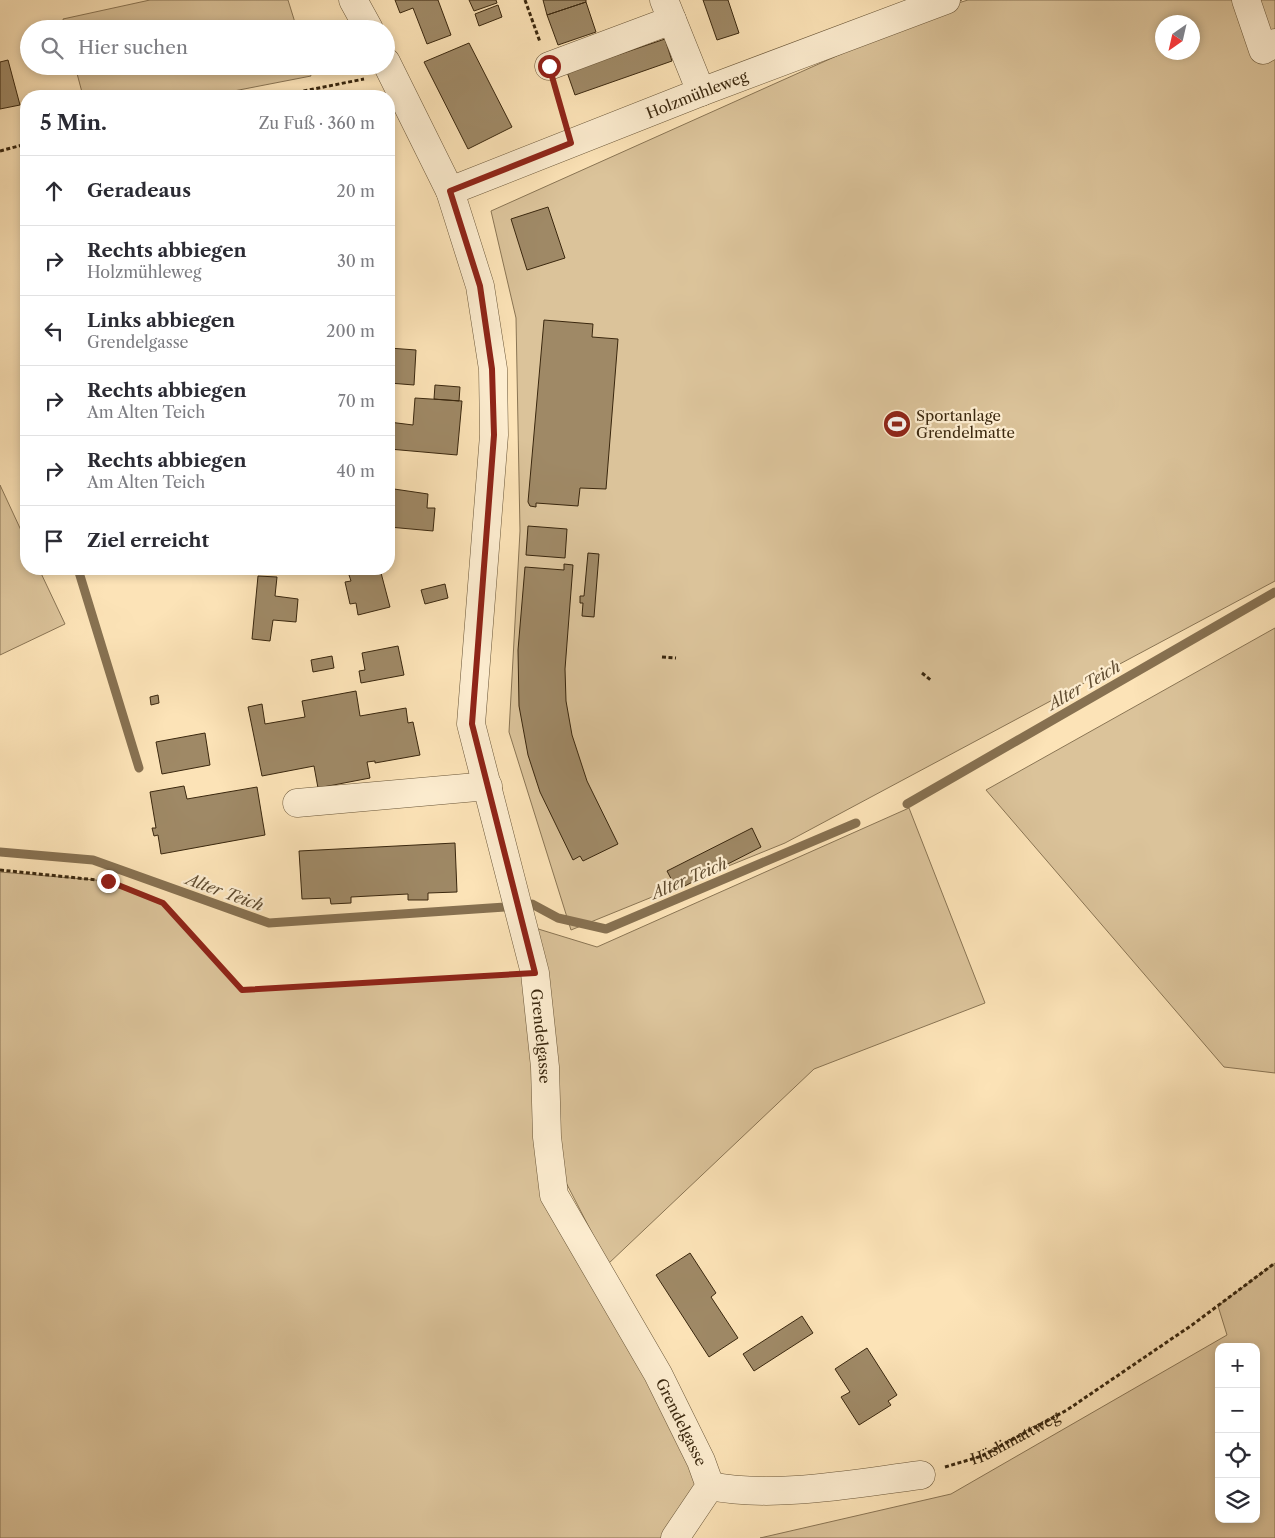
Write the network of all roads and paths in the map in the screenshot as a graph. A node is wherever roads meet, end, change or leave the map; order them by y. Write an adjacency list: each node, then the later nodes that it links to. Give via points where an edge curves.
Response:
1 (353, 0): 6 (street)
2 (525, 0): 8 (path)
3 (946, 0): 12 (street, Holzmühleweg)
4 (1246, 0): 7 (street, via 1263,50)
5 (668, 10): 8 (street); 12 (street)
6 (364, 20)
7 (1275, 43)
8 (549, 66): 13 (path)
9 (361, 75): 11 (path)
10 (392, 75): 16 (street, Grendelgasse)
11 (302, 90)
12 (701, 92): 13 (street, Holzmühleweg)
13 (571, 143): 16 (street, Holzmühleweg)
14 (20, 146): 15 (path)
15 (0, 151)
16 (450, 191): 21 (street, Grendelgasse, via 480,286 492,369 494,435 472,724)
17 (662, 657): 18 (path)
18 (676, 658)
19 (922, 673): 20 (path)
20 (932, 681)
21 (488, 786): 22 (street); 24 (street, Grendelgasse)
22 (297, 803)
23 (0, 870): 24 (path, via 108,881 163,903 242,990)
24 (535, 973): 27 (street, Grendelgasse, via 554,1195 658,1374)
25 (1275, 1263): 26 (path, Hüslimattweg, via 1192,1325 1067,1410 982,1456)
26 (921, 1475): 27 (street, via 830,1487 736,1491)
27 (710, 1486): 28 (street, Grendelgasse)
28 (676, 1538)

